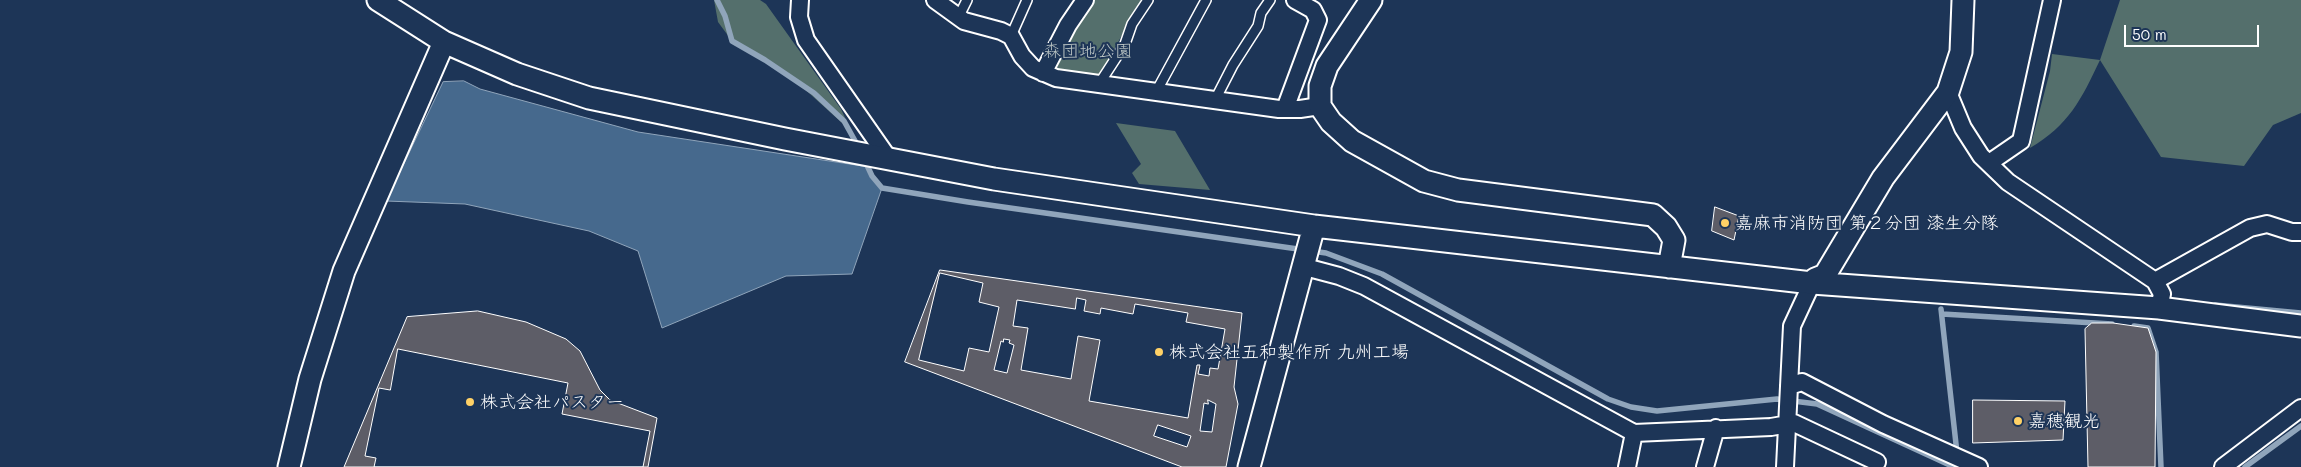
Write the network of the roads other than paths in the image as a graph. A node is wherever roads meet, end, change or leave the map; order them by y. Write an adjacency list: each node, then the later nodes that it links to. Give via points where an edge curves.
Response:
1 (378, 0): 16 (street)
2 (800, 0): 24 (street, via 799,17 806,40)
3 (935, 0): 14 (street)
4 (966, 0): 14 (lane)
5 (1026, 0): 15 (lane)
6 (1085, 0): 17 (street)
7 (1148, 0): 18 (lane, via 1132,24 1126,44)
8 (1206, 0): 19 (lane)
9 (1270, 0): 21 (lane)
10 (1294, 0): 23 (street, via 1313,10 1318,20)
11 (1371, 0): 22 (street, via 1326,66 1320,86)
12 (1963, 0): 20 (street, via 1961,52)
13 (2052, 0): 25 (street, via 2022,141)
14 (958, 18): 15 (street)
15 (1011, 36): 17 (street, via 1022,56)
16 (444, 42): 24 (street, via 517,74 589,98); 40 (street, via 344,271 310,379)
17 (1042, 73): 18 (street)
18 (1099, 84): 19 (street)
19 (1156, 92): 21 (street)
20 (1948, 92): 25 (street, via 1963,128); 31 (street, via 1883,178 1825,274)
21 (1216, 100): 23 (street)
22 (1320, 106): 23 (street); 28 (street, via 1331,122 1352,140 1424,181 1458,190 1653,216 1666,226 1674,240)
23 (1286, 109)
24 (882, 158): 26 (street, via 994,179)
25 (1989, 163): 30 (street, via 2008,182)
26 (1314, 226): 28 (street); 29 (street)
27 (2301, 232): 30 (street, via 2267,224 2250,228)
28 (1669, 267): 31 (street)
29 (1304, 268): 38 (street, via 1364,286); 41 (street)
30 (2155, 281): 32 (street, via 2162,294)
31 (1812, 283): 32 (street); 34 (street, via 1792,326)
32 (2159, 308): 33 (street)
33 (2301, 326)
34 (1789, 386): 36 (street); 45 (street, via 1802,382 1882,424)
35 (2301, 408): 46 (street)
36 (1786, 425): 37 (street); 39 (street, via 1794,423); 44 (street)
37 (1716, 428): 38 (street); 43 (street)
38 (1634, 433): 42 (street)
39 (1877, 462)
40 (290, 467)
41 (1249, 467)
42 (1627, 467)
43 (1705, 467)
44 (1785, 467)
45 (1979, 467)
46 (2223, 467)

